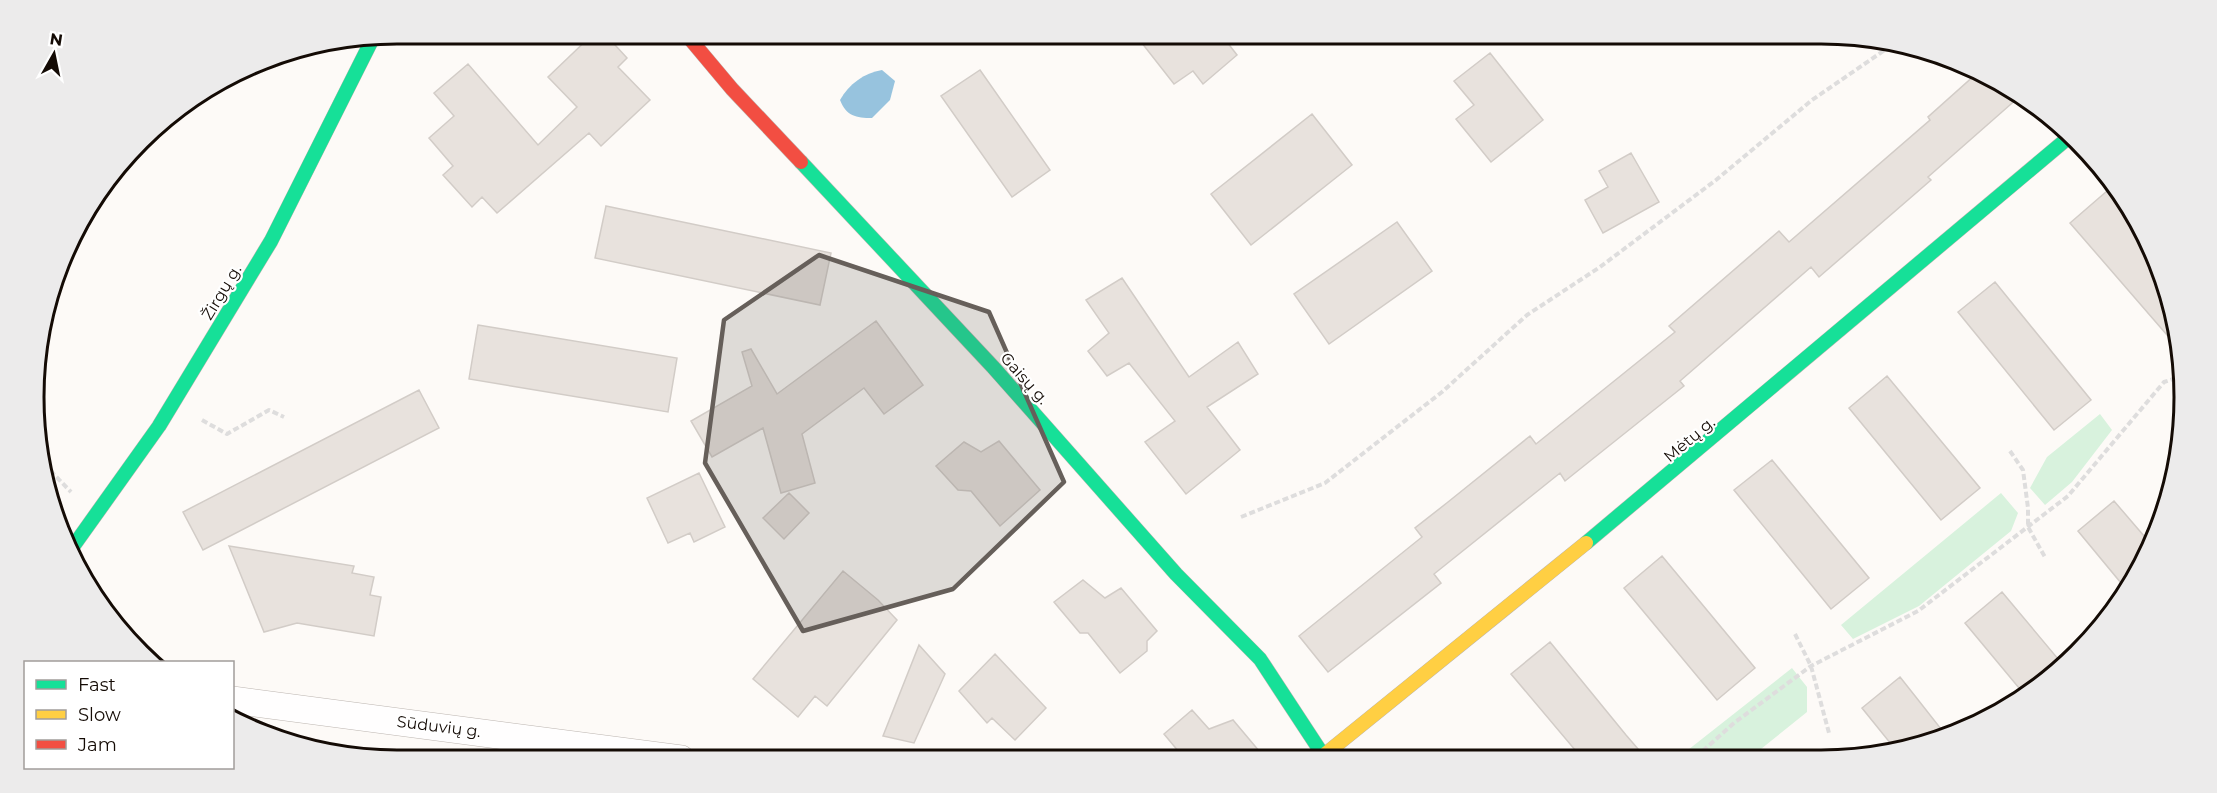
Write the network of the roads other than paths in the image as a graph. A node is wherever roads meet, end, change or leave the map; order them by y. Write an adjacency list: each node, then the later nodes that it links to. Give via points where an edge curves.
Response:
1 (370, 44): 4 (street, Žirgų g., via 271,241 172,404)
2 (694, 44): 7 (street, Gaisų g., via 993,367 1176,574 1260,659)
3 (2064, 141): 8 (street, Mėtų g., via 1666,479)
4 (75, 543)
5 (234, 700): 6 (street, Sūduvių g.)
6 (622, 750)
7 (1320, 750)
8 (1333, 750)

